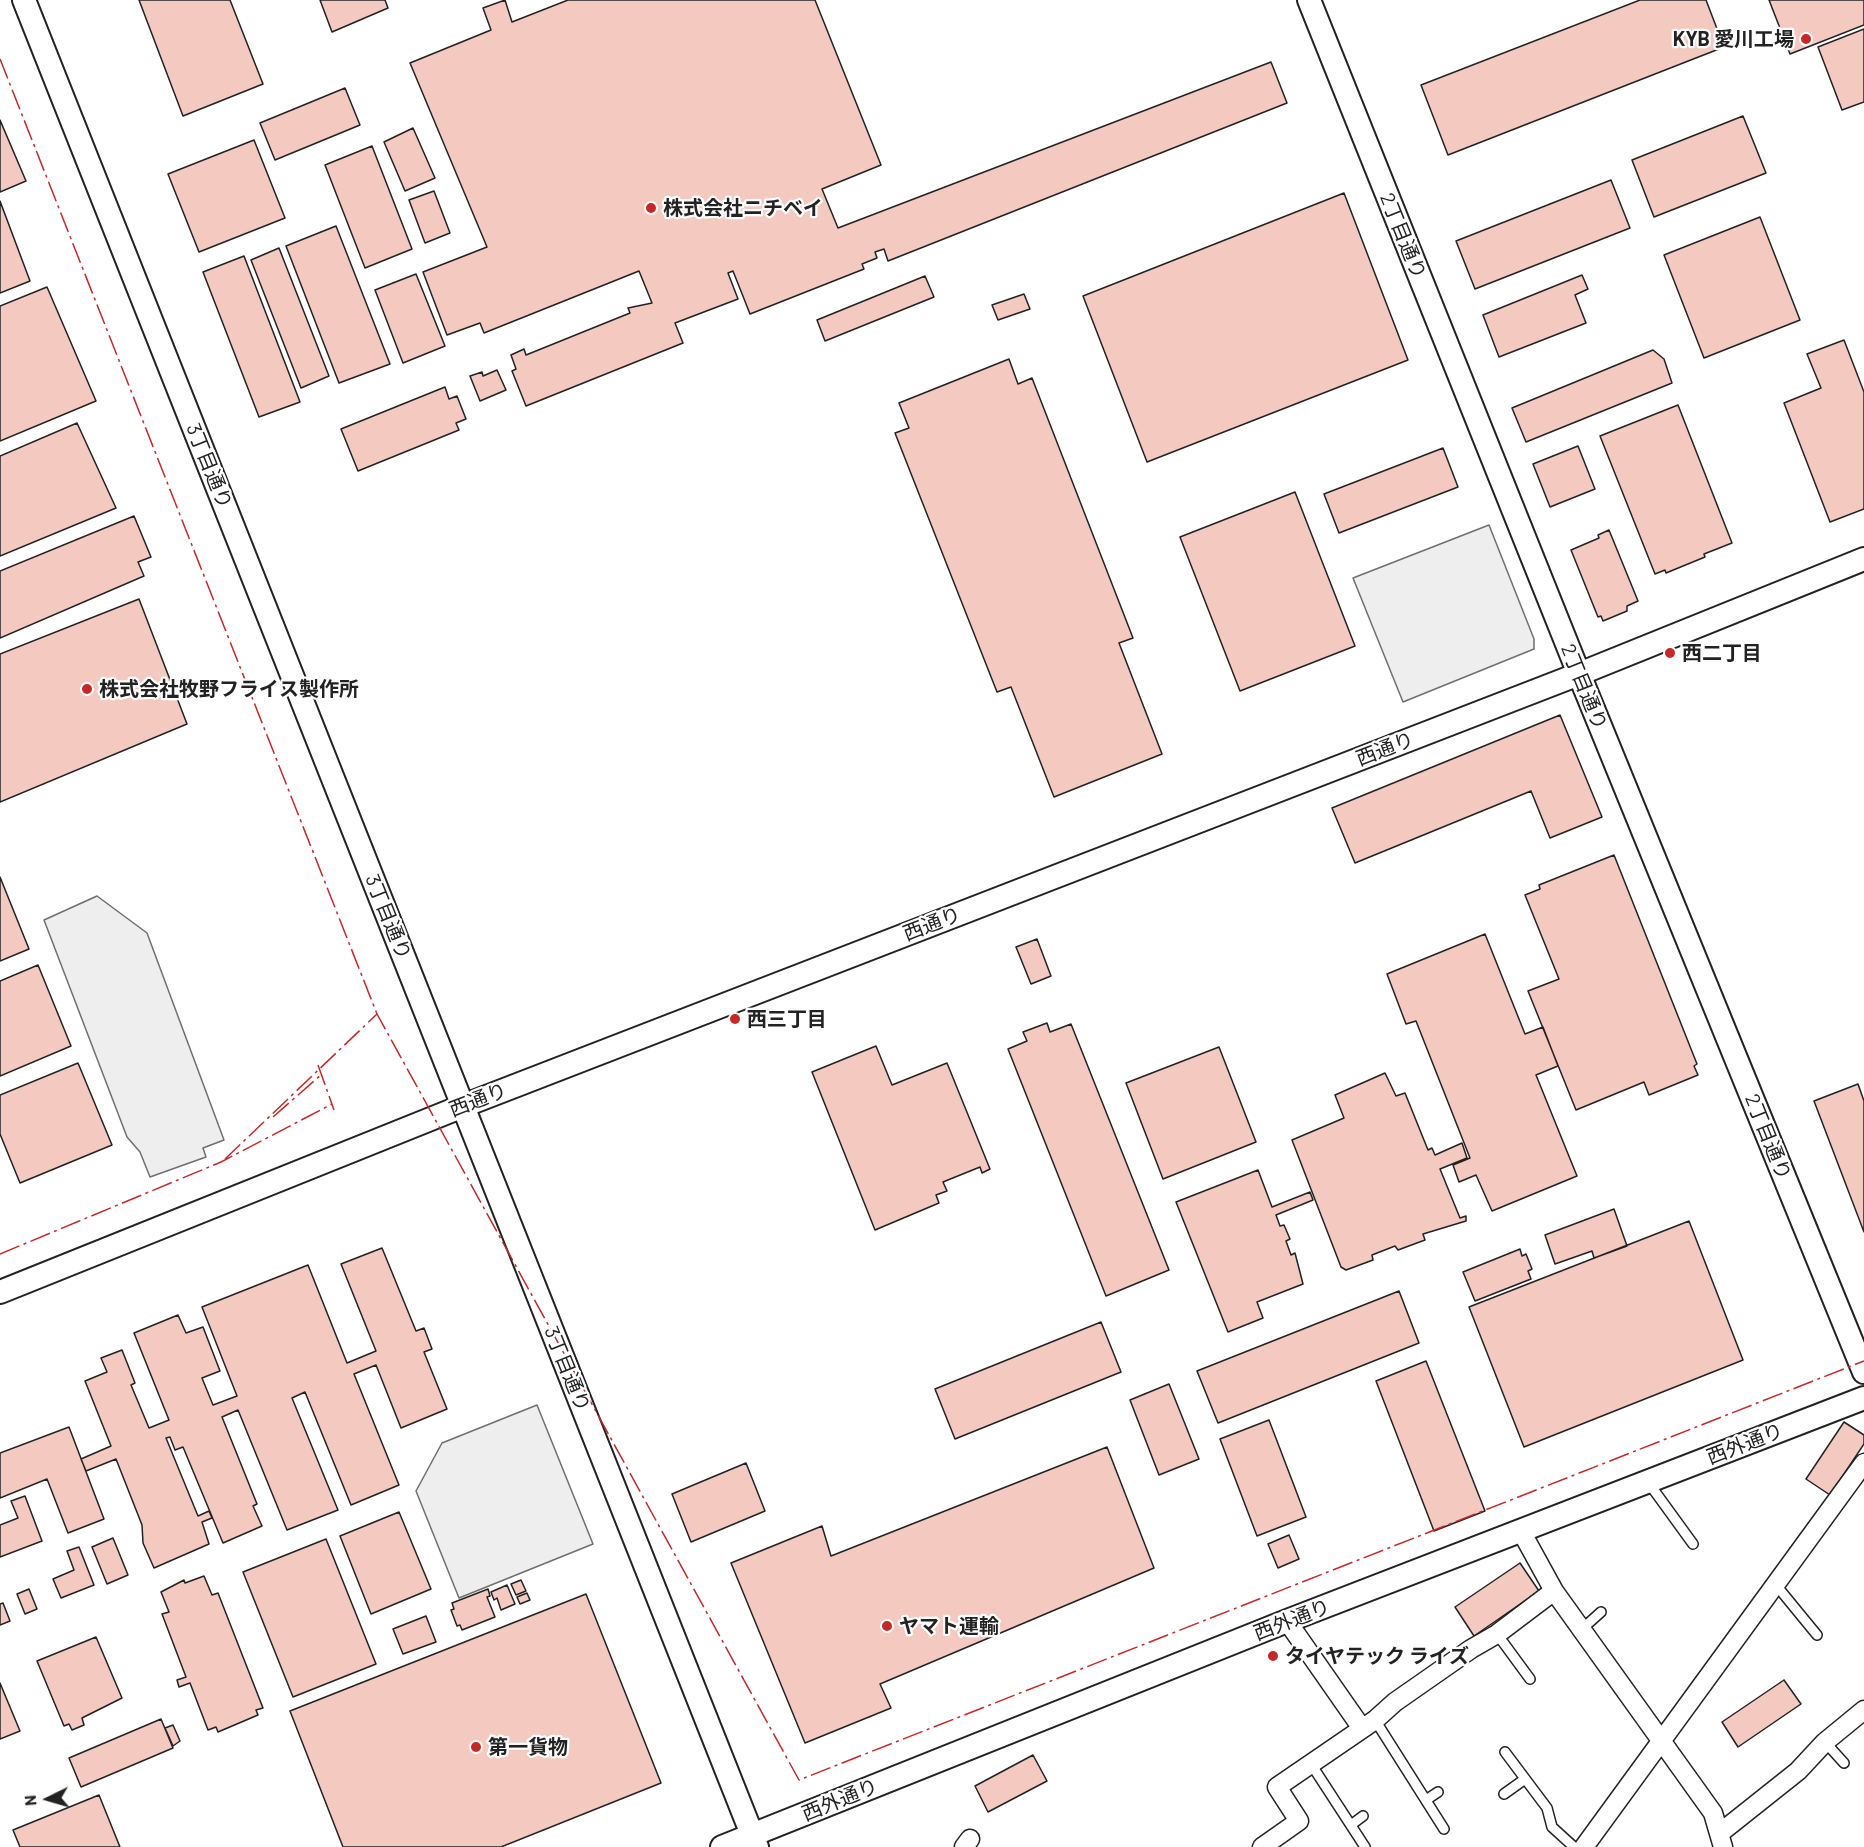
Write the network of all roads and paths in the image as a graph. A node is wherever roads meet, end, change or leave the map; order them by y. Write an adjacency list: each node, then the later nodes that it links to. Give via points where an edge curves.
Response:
1 (24, 0): 5 (street, 3丁目通り)
2 (1309, 0): 4 (street, 2丁目通り)
3 (1864, 559): 4 (street, 西通り)
4 (1579, 674): 5 (street, 西通り); 7 (street, 2丁目通り)
5 (463, 1106): 6 (street, 西通り); 36 (street, 3丁目通り)
6 (0, 1292)
7 (1864, 1372)
8 (1864, 1398): 10 (street, 西外通り)
9 (1864, 1463): 13 (street)
10 (1648, 1482): 11 (street, 西外通り); 12 (lane)
11 (1521, 1531): 14 (street); 16 (street, 西外通り)
12 (1693, 1544)
13 (1776, 1585): 19 (lane); 23 (street)
14 (1554, 1591): 17 (street); 18 (street)
15 (1602, 1612): 17 (lane)
16 (1287, 1621): 22 (street); 36 (street, 西外通り)
17 (1582, 1629): 23 (street)
18 (1497, 1634): 20 (lane); 22 (street)
19 (1816, 1635)
20 (1530, 1679)
21 (1864, 1710): 24 (street)
22 (1368, 1723): 27 (street); 31 (lane)
23 (1663, 1741): 35 (street, via 1713,1813); 41 (street)
24 (1825, 1742): 26 (lane); 35 (street)
25 (1505, 1752): 28 (lane)
26 (1844, 1763)
27 (1311, 1764): 33 (lane); 37 (street, via 1277,1787 1299,1821)
28 (1525, 1779): 30 (lane); 40 (lane, via 1548,1808 1552,1827)
29 (1438, 1792): 31 (lane)
30 (1504, 1794)
31 (1426, 1800): 34 (lane)
32 (1363, 1816): 33 (lane)
33 (1351, 1825): 39 (lane)
34 (1444, 1829)
35 (1722, 1840)
36 (755, 1841): 38 (street, 西外通り)
37 (1272, 1844)
38 (722, 1847)
39 (1365, 1847)
40 (1574, 1847)
41 (1584, 1847)

